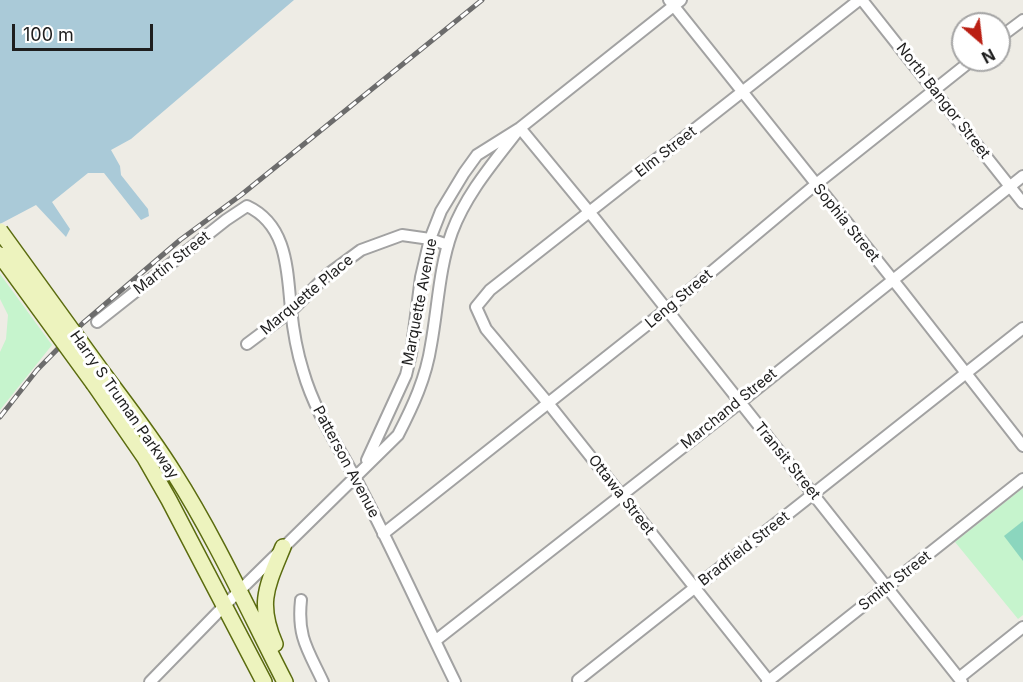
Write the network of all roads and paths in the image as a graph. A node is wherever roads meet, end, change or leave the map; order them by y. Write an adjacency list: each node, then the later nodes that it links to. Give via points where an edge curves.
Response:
1 (860, 0): 4 (street, North Bangor Street); 5 (street, Elm Street)
2 (674, 2): 5 (street, Sophia Street); 6 (street, Marquette Avenue)
3 (956, 72): 4 (street, Leng Street)
4 (933, 90): 8 (street, Leng Street); 9 (street, North Bangor Street)
5 (743, 92): 8 (street, Sophia Street); 12 (street, Elm Street)
6 (520, 128): 12 (street, Transit Street); 14 (street, Marquette Avenue, via 477,155 441,211); 15 (street, Marquette Avenue, via 474,189)
7 (1023, 176): 9 (street, Marchand Street)
8 (815, 185): 17 (street, Sophia Street); 19 (street, Leng Street)
9 (1010, 186): 10 (street, North Bangor Street); 17 (street, Marchand Street)
10 (1023, 203)
11 (247, 206): 20 (street, Patterson Avenue, via 272,226 280,244 287,262); 21 (street, Martin Street)
12 (590, 212): 18 (street, Elm Street, via 490,290); 19 (street, Transit Street)
13 (0, 231): 25 (main road, Harry S Truman Parkway, bridge)
14 (430, 239): 15 (street); 20 (street, Marquette Place, via 402,235 361,250 327,275); 29 (street, Marquette Avenue, via 406,375)
15 (448, 245): 29 (street, Marquette Avenue, via 431,346 418,395 398,435)
16 (0, 255): 25 (main road, Harry S Truman Parkway, bridge)
17 (892, 280): 24 (street, Sophia Street); 26 (street, Marchand Street)
18 (476, 307): 27 (street, Ottawa Street, via 486,329)
19 (667, 309): 26 (street, Transit Street); 27 (street, Leng Street)
20 (291, 311): 23 (street, Marquette Place); 30 (street, Patterson Avenue, via 303,371 318,412)
21 (98, 322)
22 (1023, 327): 24 (street, Bradfield Street)
23 (247, 344)
24 (965, 373): 28 (street, Sophia Street); 33 (street, Bradfield Street)
25 (99, 380): 38 (main road, Harry S Truman Parkway, via 137,418 174,473); 40 (main road, Harry S Truman Parkway)
26 (739, 401): 32 (street, Marchand Street); 33 (street, Transit Street)
27 (548, 403): 32 (street, Ottawa Street); 34 (street, Leng Street)
28 (1023, 446)
29 (364, 466): 30 (street, Marquette Avenue)
30 (354, 477): 34 (street, Patterson Avenue); 35 (street, Marquette Avenue)
31 (1023, 479): 37 (street, Smith Street)
32 (621, 495): 36 (street, Ottawa Street); 42 (street, Marchand Street)
33 (814, 495): 36 (street, Bradfield Street); 37 (street, Transit Street)
34 (383, 534): 42 (street, Patterson Avenue)
35 (283, 548): 38 (street, Marquette Avenue); 48 (main road, via 266,590 264,608)
36 (693, 588): 43 (street, Bradfield Street); 45 (street, Ottawa Street)
37 (887, 588): 44 (street, Transit Street); 45 (street, Smith Street)
38 (238, 592): 40 (street, Marquette Avenue); 48 (main road, Harry S Truman Parkway)
39 (301, 600): 49 (street, via 299,627)
40 (225, 605): 46 (street, Marquette Avenue); 47 (main road, Harry S Truman Parkway)
41 (1023, 627): 44 (street)
42 (435, 641): 50 (street, Patterson Avenue)
43 (578, 680)
44 (960, 680)
45 (768, 681)
46 (150, 682)
47 (264, 682)
48 (285, 682)
49 (323, 682)
50 (455, 682)

